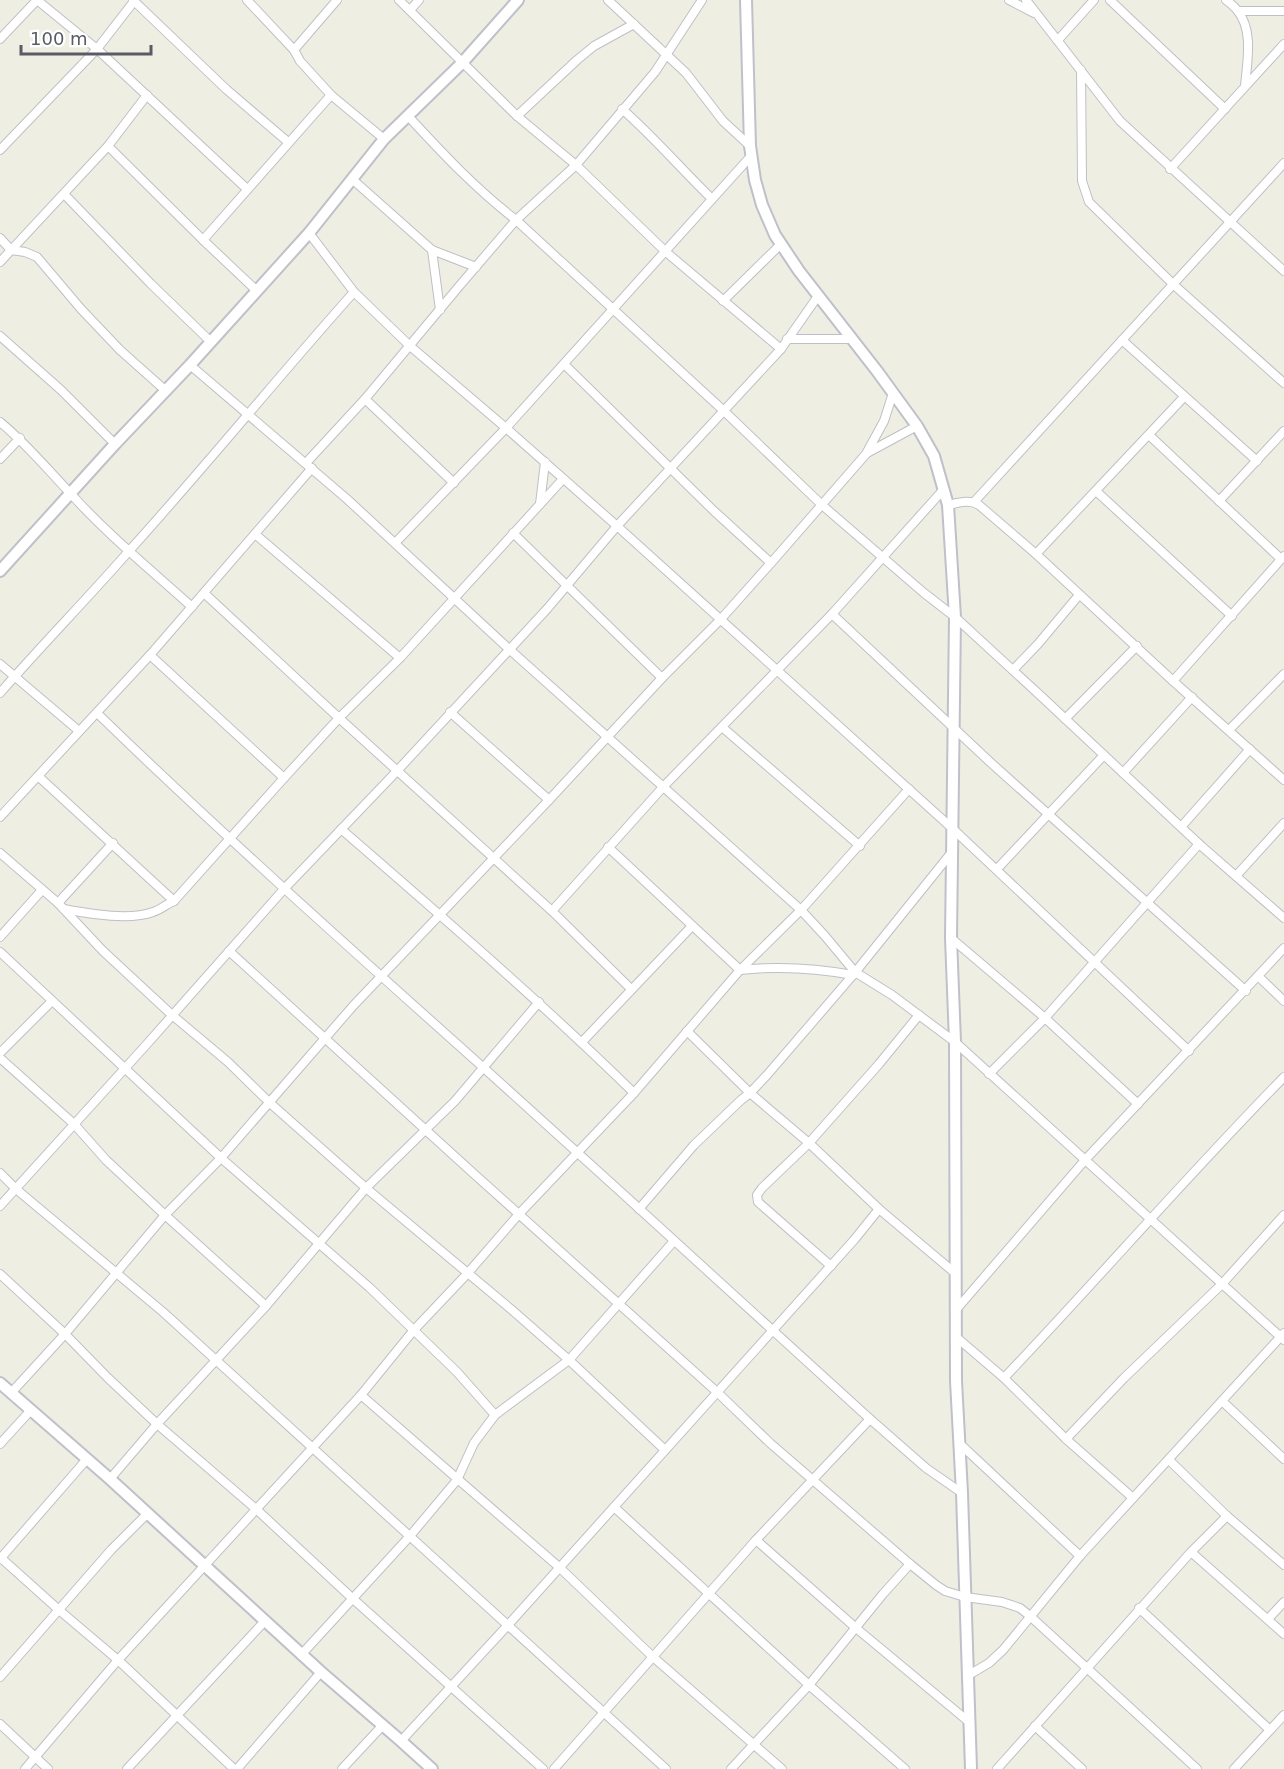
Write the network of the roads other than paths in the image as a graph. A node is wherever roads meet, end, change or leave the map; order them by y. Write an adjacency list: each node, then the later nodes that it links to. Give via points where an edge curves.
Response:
1 (37, 0): 21 (street); 24 (street)
2 (134, 0): 24 (street); 37 (street, via 226,89)
3 (247, 0): 25 (street)
4 (338, 0): 25 (street)
5 (399, 0): 16 (street)
6 (419, 0): 16 (street)
7 (518, 0): 27 (main road)
8 (608, 0): 20 (street)
9 (702, 0): 26 (street)
10 (746, 0): 40 (main road)
11 (1009, 0): 19 (street)
12 (1026, 0): 19 (street)
13 (1094, 0): 22 (street)
14 (1110, 0): 33 (street)
15 (1226, 0): 17 (street)
16 (410, 10): 27 (street)
17 (1238, 11): 18 (street); 29 (street, via 1248,42)
18 (1284, 11)
19 (1038, 15): 22 (street)
20 (634, 24): 26 (street); 35 (street, via 594,46)
21 (0, 39)
22 (1058, 40): 28 (street)
23 (1284, 44): 29 (street)
24 (97, 49): 30 (street); 39 (street)
25 (294, 50): 31 (street)
26 (667, 54): 32 (street); 40 (street)
27 (462, 63): 34 (main road); 35 (street)
28 (1081, 70): 43 (street, via 1120,121); 60 (street, via 1085,193 1089,202)
29 (1245, 86): 33 (street)
30 (147, 95): 38 (street); 45 (street)
31 (331, 95): 36 (street); 37 (street)
32 (622, 109): 42 (street); 47 (street)
33 (1225, 109): 43 (street)
34 (408, 116): 36 (main road); 48 (street, via 485,196)
35 (517, 116): 42 (street)
36 (384, 139): 44 (main road)
37 (288, 142): 45 (street)
38 (108, 146): 46 (street); 52 (street)
39 (0, 150)
40 (751, 151): 47 (street); 53 (main road, via 762,206)
41 (1284, 163): 49 (street)
42 (576, 165): 48 (street); 56 (street)
43 (1170, 169): 49 (street)
44 (352, 179): 50 (main road); 55 (street)
45 (247, 189): 52 (street)
46 (64, 195): 54 (street); 71 (street)
47 (712, 199): 56 (street)
48 (516, 220): 58 (street); 66 (street)
49 (1232, 222): 59 (street); 60 (street)
50 (309, 233): 61 (main road); 62 (street)
51 (0, 237): 54 (street)
52 (203, 240): 61 (street)
53 (781, 244): 63 (main road); 64 (street)
54 (11, 250): 57 (street); 77 (street, via 37,257 120,350)
55 (432, 250): 58 (street); 65 (street)
56 (666, 252): 64 (street); 66 (street)
57 (0, 262)
58 (476, 267): 65 (street)
59 (1284, 271)
60 (1174, 285): 70 (street); 76 (street)
61 (256, 290): 71 (main road)
62 (354, 292): 72 (street); 82 (street)
63 (818, 296): 68 (street); 69 (main road)
64 (723, 301): 73 (street)
65 (440, 310): 72 (street)
66 (614, 310): 74 (street); 81 (street)
67 (0, 336): 89 (street)
68 (787, 339): 69 (street); 73 (street)
69 (852, 339): 78 (main road)
70 (1122, 340): 79 (street); 102 (street)
71 (210, 341): 75 (main road)
72 (410, 346): 80 (street); 85 (street)
73 (781, 349): 81 (street)
74 (564, 364): 85 (street); 95 (street)
75 (190, 365): 77 (main road); 82 (street)
76 (1284, 383)
77 (166, 391): 89 (main road)
78 (893, 393): 84 (main road); 90 (street, via 884,421)
79 (1184, 397): 87 (street); 92 (street)
80 (365, 399): 94 (street); 97 (street)
81 (724, 411): 95 (street); 104 (street)
82 (248, 415): 94 (street); 110 (street)
83 (0, 422): 88 (street)
84 (917, 426): 90 (street); 98 (main road, via 934,456)
85 (506, 428): 93 (street); 97 (street)
86 (1284, 431): 92 (street)
87 (1149, 435): 99 (street); 101 (street)
88 (20, 438): 91 (street); 100 (street)
89 (115, 444): 100 (main road)
90 (866, 454): 104 (street)
91 (0, 459)
92 (1257, 461): 101 (street)
93 (545, 462): 96 (street); 103 (street)
94 (309, 466): 108 (street); 109 (street)
95 (671, 468): 106 (street); 114 (street)
96 (564, 479): 103 (street); 106 (street)
97 (454, 483): 109 (street)
98 (944, 489): 105 (main road); 112 (street)
99 (1096, 491): 111 (street); 122 (street)
100 (70, 494): 110 (street); 115 (main road)
101 (1219, 501): 113 (street)
102 (974, 502): 105 (street); 111 (street)
103 (539, 505): 107 (street)
104 (822, 505): 112 (street); 114 (street)
105 (948, 506): 123 (main road)
106 (617, 526): 116 (street); 124 (street)
107 (513, 533): 116 (street); 119 (street)
108 (255, 534): 117 (street); 128 (street)
109 (396, 542): 119 (street)
110 (129, 552): 120 (street); 133 (street)
111 (1036, 554): 118 (street)
112 (883, 558): 121 (street); 123 (street)
113 (1282, 558): 122 (street)
114 (771, 563): 124 (street)
115 (0, 571)
116 (567, 586): 126 (street); 134 (street)
117 (204, 593): 120 (street); 140 (street)
118 (1079, 595): 125 (street); 131 (street)
119 (454, 597): 126 (street); 128 (street)
120 (192, 607): 127 (street)
121 (832, 614): 130 (street); 143 (street)
122 (1232, 616): 135 (street)
123 (955, 617): 131 (street); 143 (main road)
124 (720, 619): 130 (street); 134 (street)
125 (1137, 646): 135 (street); 141 (street)
126 (509, 649): 138 (street); 146 (street)
127 (150, 655): 139 (street); 152 (street)
128 (400, 658): 140 (street)
129 (0, 664): 133 (street)
130 (777, 669): 142 (street); 155 (street)
131 (1013, 670): 141 (street)
132 (1284, 674): 144 (street)
133 (14, 677): 136 (street); 145 (street)
134 (662, 678): 146 (street)
135 (1173, 681): 137 (street)
136 (0, 693)
137 (1192, 698): 144 (street); 150 (street)
138 (450, 712): 149 (street); 156 (street)
139 (98, 714): 145 (street); 163 (street)
140 (339, 718): 149 (street); 152 (street)
141 (1065, 719): 148 (street)
142 (722, 727): 154 (street); 166 (street)
143 (954, 728): 157 (street); 162 (main road)
144 (1229, 730): 147 (street)
145 (79, 731): 151 (street)
146 (607, 737): 154 (street); 156 (street)
147 (1250, 749): 153 (street); 160 (street)
148 (1104, 755): 150 (street); 157 (street)
149 (397, 771): 161 (street); 170 (street)
150 (1123, 773): 160 (street)
151 (38, 776): 158 (street); 164 (street)
152 (284, 778): 163 (street)
153 (1284, 780)
154 (663, 786): 167 (street); 178 (street)
155 (909, 789): 162 (street); 166 (street)
156 (549, 800): 170 (street)
157 (1048, 813): 171 (street); 176 (street)
158 (0, 817)
159 (1284, 823): 172 (street)
160 (1181, 827): 165 (street)
161 (341, 829): 173 (street); 180 (street)
162 (953, 829): 168 (main road); 171 (street)
163 (229, 838): 173 (street); 175 (street)
164 (113, 843): 175 (street); 177 (street)
165 (1199, 844): 172 (street); 176 (street)
166 (860, 846): 178 (street)
167 (608, 847): 179 (street); 182 (street)
168 (953, 852): 184 (main road); 190 (street)
169 (0, 853): 174 (street)
170 (494, 859): 179 (street); 180 (street)
171 (998, 869): 188 (street)
172 (1236, 876): 181 (street)
173 (284, 889): 186 (street); 192 (street)
174 (42, 890): 177 (street); 183 (street)
175 (174, 901): 177 (street, via 152,912 124,916 93,915)
176 (1147, 901): 188 (street); 194 (street)
177 (61, 906): 198 (street)
178 (801, 910): 189 (street); 190 (street)
179 (552, 911): 193 (street)
180 (440, 915): 192 (street); 197 (street)
181 (1284, 918)
182 (692, 926): 189 (street); 193 (street)
183 (0, 937)
184 (951, 938): 200 (street); 204 (main road)
185 (1284, 948): 191 (street)
186 (229, 951): 198 (street); 202 (street)
187 (0, 952): 195 (street)
188 (1094, 962): 200 (street); 205 (street)
189 (740, 970): 190 (street, via 789,967); 201 (street)
190 (854, 973): 199 (street); 213 (street)
191 (1258, 976): 194 (street); 196 (street)
192 (381, 977): 202 (street); 208 (street)
193 (631, 989): 203 (street)
194 (1246, 991): 205 (street)
195 (52, 1001): 206 (street); 209 (street)
196 (1284, 1001)
197 (539, 1002): 203 (street); 208 (street)
198 (172, 1015): 209 (street); 214 (street)
199 (919, 1015): 204 (street); 218 (street)
200 (1045, 1018): 210 (street); 215 (street)
201 (687, 1031): 212 (street); 213 (street)
202 (325, 1038): 214 (street); 217 (street)
203 (582, 1042): 212 (street)
204 (955, 1042): 210 (street); 236 (main road)
205 (1189, 1051): 215 (street)
206 (0, 1053)
207 (0, 1058): 216 (street)
208 (484, 1068): 217 (street); 219 (street)
209 (123, 1069): 216 (street); 220 (street)
210 (989, 1074): 221 (street)
211 (1284, 1077): 231 (street)
212 (634, 1093): 219 (street)
213 (750, 1093): 218 (street); 226 (street, via 694,1145)
214 (270, 1103): 220 (street); 223 (street)
215 (1138, 1104): 221 (street)
216 (74, 1124): 224 (street); 229 (street)
217 (426, 1130): 223 (street); 228 (street)
218 (808, 1143): 227 (street); 234 (street, via 762,1188 758,1202)
219 (578, 1154): 226 (street); 228 (street)
220 (221, 1158): 229 (street); 233 (street)
221 (1085, 1160): 231 (street); 242 (street)
222 (0, 1173): 224 (street)
223 (366, 1188): 233 (street); 238 (street)
224 (16, 1189): 225 (street); 235 (street)
225 (0, 1206)
226 (639, 1209): 232 (street)
227 (879, 1209): 234 (street); 236 (street)
228 (519, 1214): 238 (street); 240 (street)
229 (165, 1215): 235 (street); 241 (street)
230 (1284, 1215): 239 (street)
231 (1150, 1219): 239 (street); 250 (street)
232 (674, 1241): 240 (street); 243 (street)
233 (319, 1242): 241 (street); 244 (street)
234 (831, 1266): 243 (street)
235 (116, 1271): 245 (street); 249 (street)
236 (955, 1273): 242 (main road)
237 (0, 1274): 245 (street)
238 (467, 1274): 244 (street); 248 (street)
239 (1222, 1284): 247 (street); 260 (street)
240 (618, 1305): 248 (street); 252 (street)
241 (266, 1306): 249 (street)
242 (955, 1311): 246 (main road)
243 (772, 1330): 252 (street); 258 (street)
244 (412, 1331): 254 (street); 257 (street, via 457,1372)
245 (64, 1334): 253 (street); 259 (street)
246 (955, 1336): 250 (street); 261 (main road)
247 (1283, 1336): 255 (street)
248 (569, 1360): 257 (street); 264 (street)
249 (216, 1362): 259 (street); 263 (street)
250 (1004, 1378): 260 (street)
251 (0, 1383): 253 (main road)
252 (717, 1392): 264 (street); 270 (street)
253 (11, 1393): 256 (main road)
254 (361, 1395): 263 (street); 269 (street)
255 (1222, 1401): 266 (street); 267 (street)
256 (31, 1410): 262 (street); 265 (main road)
257 (495, 1415): 269 (street, via 474,1443)
258 (870, 1419): 270 (street); 271 (street, via 926,1468)
259 (157, 1424): 268 (street); 274 (street)
260 (1066, 1439): 272 (street)
261 (959, 1443): 271 (main road); 280 (street)
262 (0, 1444)
263 (313, 1448): 274 (street); 277 (street)
264 (666, 1450): 273 (street)
265 (87, 1459): 268 (main road); 281 (street)
266 (1284, 1459)
267 (1169, 1460): 272 (street); 276 (street)
268 (110, 1479): 275 (main road)
269 (456, 1480): 277 (street); 285 (street)
270 (812, 1480): 278 (street); 282 (street)
271 (962, 1493): 287 (main road)
272 (1133, 1498): 280 (street)
273 (614, 1507): 285 (street); 286 (street)
274 (256, 1509): 284 (street); 288 (street)
275 (147, 1514): 284 (main road); 291 (street)
276 (1227, 1516): 279 (street); 283 (street)
277 (410, 1536): 288 (street); 295 (street)
278 (756, 1539): 286 (street); 296 (street)
279 (1191, 1552): 290 (street); 293 (street)
280 (1080, 1556): 292 (street)
281 (0, 1558): 291 (street)
282 (910, 1564): 287 (street, via 945,1591); 296 (street)
283 (1284, 1565)
284 (206, 1566): 294 (main road); 300 (street)
285 (559, 1567): 295 (street); 299 (street)
286 (709, 1593): 299 (street); 305 (street)
287 (965, 1597): 292 (street, via 1002,1602); 303 (main road)
288 (352, 1599): 298 (street); 306 (street)
289 (1284, 1602): 293 (street)
290 (1139, 1608): 301 (street); 314 (street)
291 (59, 1610): 300 (street); 304 (street)
292 (1030, 1616): 301 (street); 303 (street, via 1003,1650)
293 (1268, 1619): 297 (street)
294 (264, 1622): 298 (main road); 309 (street)
295 (508, 1625): 306 (street); 307 (street)
296 (856, 1628): 305 (street); 310 (street)
297 (1284, 1634)
298 (301, 1655): 302 (main road)
299 (653, 1657): 307 (street); 316 (street)
300 (118, 1660): 309 (street); 317 (street)
301 (1087, 1669): 313 (street); 333 (street)
302 (321, 1672): 312 (main road); 322 (street)
303 (967, 1676): 310 (main road)
304 (0, 1677)
305 (809, 1685): 316 (street); 318 (street)
306 (451, 1686): 315 (street); 325 (street)
307 (603, 1713): 326 (street); 327 (street)
308 (1284, 1715): 314 (street)
309 (177, 1716): 321 (street); 322 (street)
310 (969, 1722): 330 (main road)
311 (0, 1724): 317 (street)
312 (383, 1725): 315 (main road); 323 (street)
313 (1035, 1726): 331 (street); 332 (street)
314 (1270, 1730): 334 (street)
315 (401, 1741): 324 (main road)
316 (753, 1745): 328 (street); 329 (street)
317 (35, 1757): 319 (street); 320 (street)
318 (902, 1768)
319 (25, 1769)
320 (48, 1769)
321 (127, 1769)
322 (236, 1769)
323 (342, 1769)
324 (432, 1769)
325 (543, 1769)
326 (554, 1769)
327 (666, 1769)
328 (731, 1769)
329 (782, 1769)
330 (971, 1769)
331 (997, 1769)
332 (1082, 1769)
333 (1197, 1769)
334 (1234, 1769)

